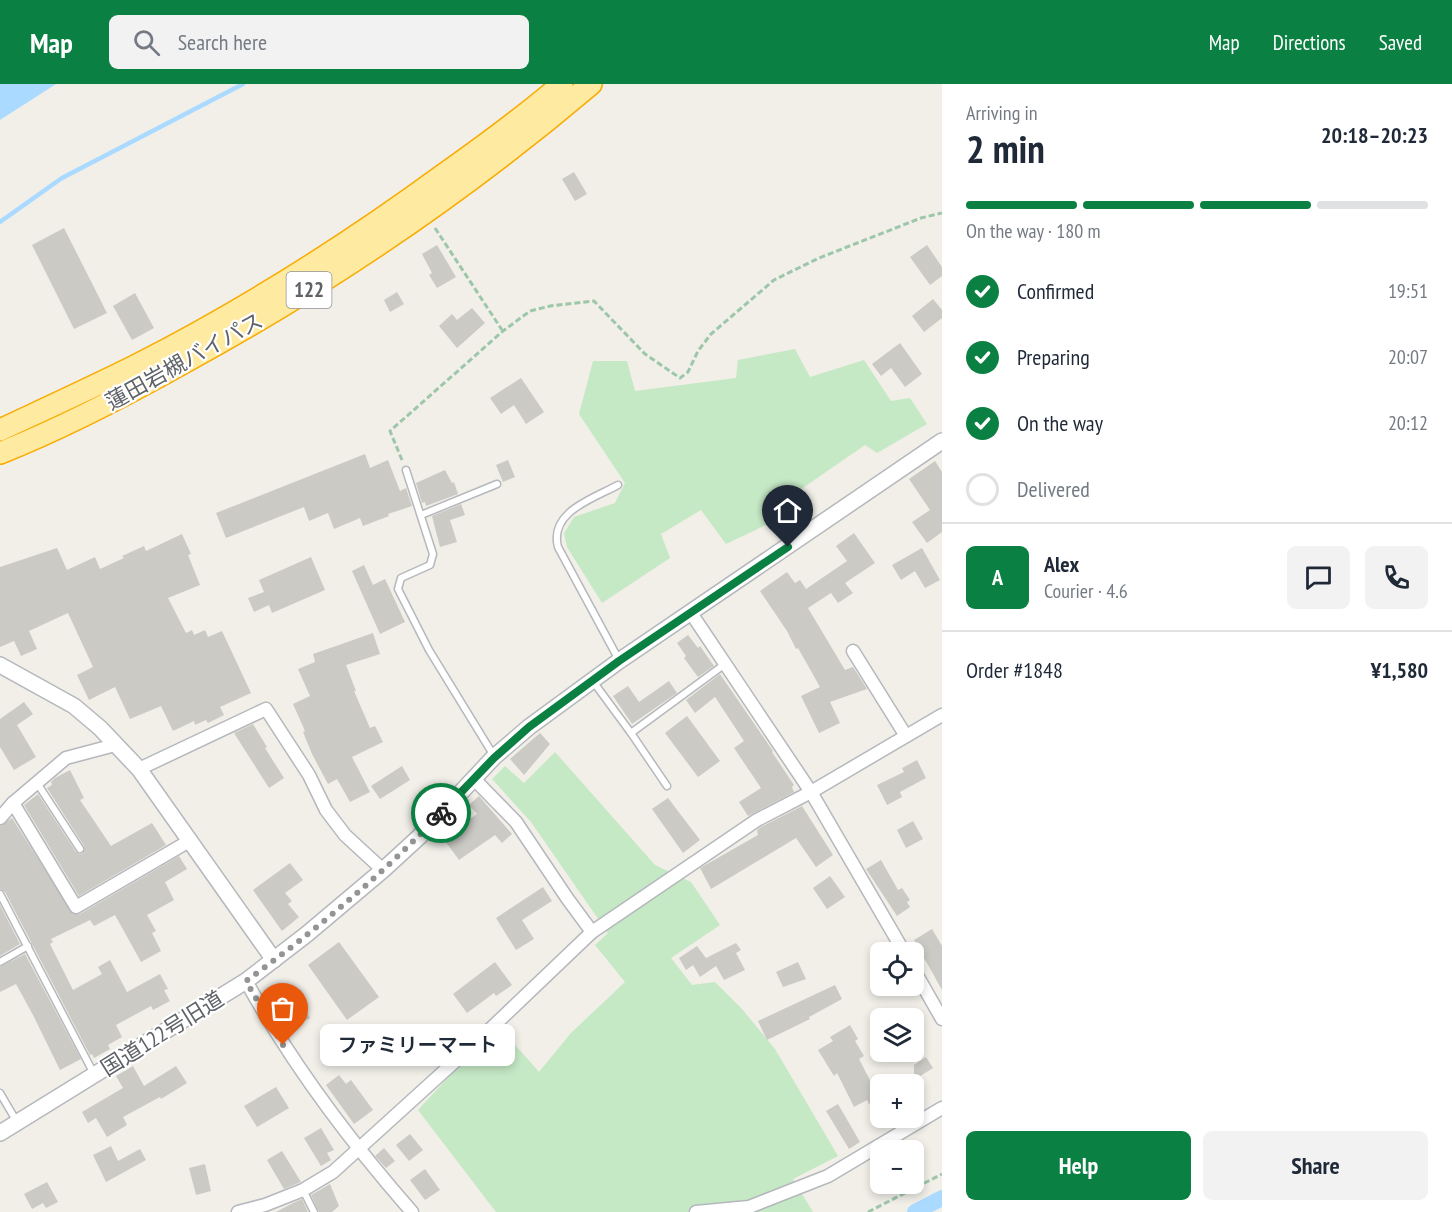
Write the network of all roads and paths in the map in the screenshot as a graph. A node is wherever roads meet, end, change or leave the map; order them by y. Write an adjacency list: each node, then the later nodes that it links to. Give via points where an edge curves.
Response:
1 (562, 84): 6 (highway, 蓮田岩槻バイパス / 122, via 458,165 313,264 136,365)
2 (591, 84): 4 (highway, 蓮田岩槻バイパス / 122)
3 (942, 213): 5 (path, via 819,258 774,280 711,334 688,372 680,378 645,354 594,301 530,311)
4 (426, 214): 5 (path); 8 (highway, 蓮田岩槻バイパス / 122, via 233,336 134,390)
5 (503, 331): 9 (path, via 390,431)
6 (0, 430)
7 (942, 441): 13 (street, 国道122号旧道)
8 (0, 453)
9 (406, 470): 12 (lane)
10 (497, 484): 12 (lane)
11 (618, 485): 15 (lane, via 568,513 557,528 556,537 558,548)
12 (421, 515): 23 (lane, via 433,555 430,565 401,578 398,589 429,650)
13 (691, 613): 15 (street, 国道122号旧道); 16 (street)
14 (853, 651): 21 (street)
15 (619, 661): 18 (street, 国道122号旧道)
16 (725, 664): 20 (lane); 28 (street)
17 (0, 665): 22 (street, via 74,706)
18 (592, 680): 20 (lane); 23 (street, 国道122号旧道)
19 (942, 715): 21 (street)
20 (631, 733): 27 (lane)
21 (906, 736): 28 (street)
22 (115, 745): 24 (street); 26 (street, via 66,758)
23 (494, 758): 25 (street, 国道122号旧道)
24 (139, 769): 31 (street); 33 (street, via 266,710 332,818)
25 (474, 779): 33 (street, 国道122号旧道); 35 (street, via 516,822)
26 (36, 782): 29 (street); 32 (lane)
27 (667, 786)
28 (811, 792): 35 (street, via 757,820); 36 (street)
29 (13, 802): 30 (street); 31 (street, via 76,907)
30 (0, 818)
31 (191, 840): 38 (street)
32 (80, 849)
33 (383, 870): 38 (street, 国道122号旧道)
34 (0, 894): 37 (lane)
35 (592, 932): 48 (street)
36 (898, 942)
37 (28, 946): 39 (lane); 43 (lane)
38 (274, 960): 40 (street, 国道122号旧道)
39 (0, 962)
40 (246, 981): 43 (street, 国道122号旧道); 48 (street, via 302,1073)
41 (924, 988): 42 (street)
42 (942, 1019)
43 (94, 1075): 46 (street, 国道122号旧道)
44 (0, 1093): 46 (lane)
45 (942, 1107): 54 (street, via 828,1176 749,1207)
46 (17, 1123): 47 (street, 国道122号旧道)
47 (0, 1133)
48 (358, 1150): 50 (street, via 333,1172); 53 (street)
49 (942, 1174): 55 (path)
50 (303, 1190): 51 (street); 52 (lane)
51 (238, 1212)
52 (314, 1212)
53 (412, 1212)
54 (696, 1212)
55 (868, 1212)

